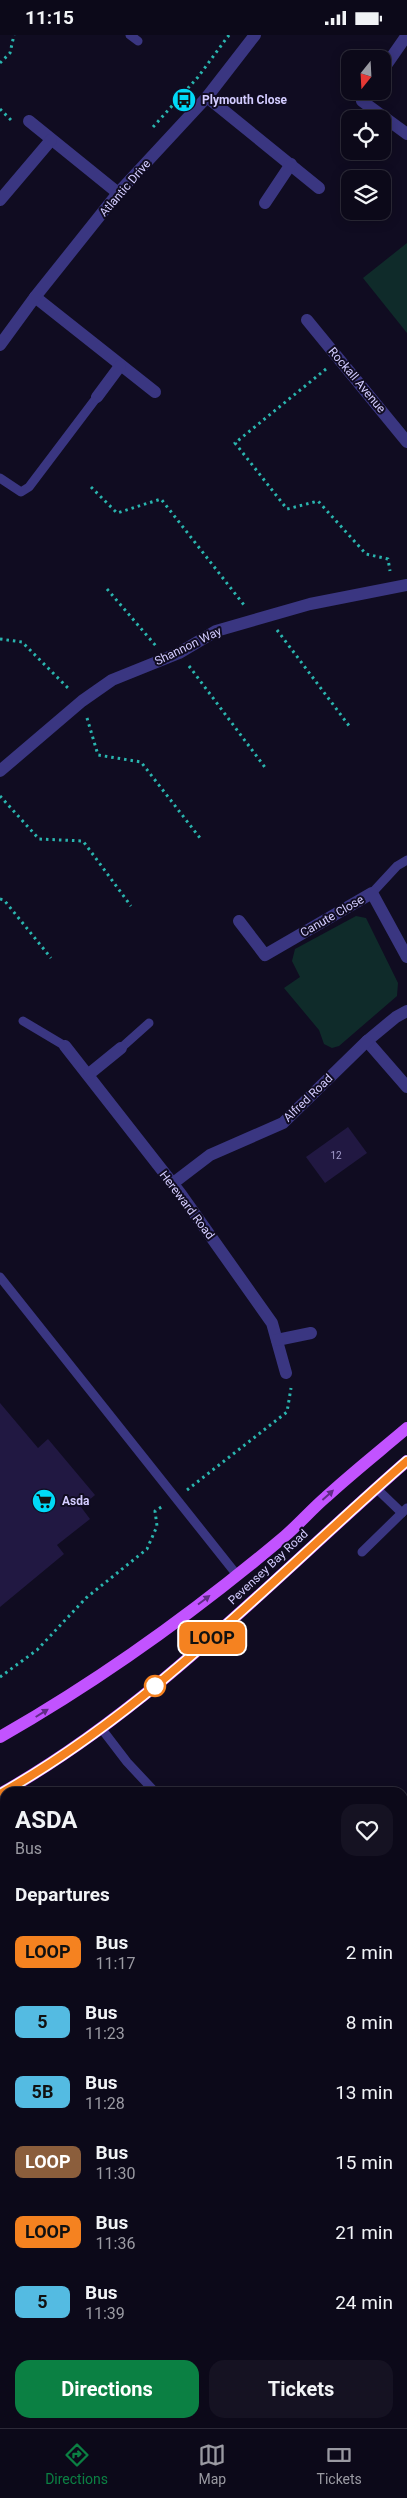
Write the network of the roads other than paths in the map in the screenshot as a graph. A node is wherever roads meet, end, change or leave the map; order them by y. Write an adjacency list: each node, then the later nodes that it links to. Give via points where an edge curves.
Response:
1 (130, 35): 4 (lane)
2 (255, 35): 6 (street, Atlantic Drive)
3 (407, 35): 5 (street)
4 (138, 41)
5 (391, 58)
6 (207, 97): 11 (street); 13 (street, Atlantic Drive)
7 (363, 100): 9 (street)
8 (28, 121): 10 (street)
9 (407, 134)
10 (51, 140): 13 (street); 14 (street)
11 (291, 165): 12 (street); 15 (street)
12 (319, 188)
13 (118, 193): 16 (street, Atlantic Drive)
14 (0, 200)
15 (265, 203)
16 (35, 297): 18 (street, Atlantic Drive); 19 (street)
17 (307, 320): 22 (street, Rockall Avenue)
18 (0, 345)
19 (120, 366): 20 (street); 21 (street)
20 (155, 392)
21 (97, 397): 23 (lane, via 29,487 21,492)
22 (407, 442)
23 (0, 478)
24 (407, 585): 25 (street, Shannon Way, via 310,604 216,631 179,653 112,680 82,701)
25 (0, 771)
26 (407, 860): 27 (lane)
27 (372, 893): 28 (street, Canute Close, via 265,955); 29 (street, Canute Close)
28 (239, 921)
29 (407, 957)
30 (407, 1011): 33 (street, Alfred Road)
31 (24, 1021): 34 (lane)
32 (149, 1023): 35 (lane)
33 (368, 1041): 37 (street); 38 (street, Alfred Road, via 283,1123 210,1155)
34 (65, 1046): 36 (street, Hereward Road)
35 (121, 1048): 36 (street)
36 (89, 1074): 38 (street, Hereward Road)
37 (407, 1087)
38 (172, 1184): 41 (street, Hereward Road, via 272,1323)
39 (0, 1277): 48 (lane)
40 (312, 1333): 41 (street)
41 (276, 1340): 42 (street, Hereward Road)
42 (286, 1373)
43 (407, 1428): 48 (main road, Pevensey Bay Road, one-way to 43)
44 (407, 1461): 45 (main road, Pevensey Bay Road)
45 (376, 1487): 46 (lane); 49 (main road, Pevensey Bay Road, via 186,1662)
46 (405, 1511): 47 (lane)
47 (362, 1552)
48 (237, 1575): 50 (main road, Pevensey Bay Road, one-way to 48, via 42,1713 140,1647)
49 (101, 1728): 51 (main road, Pevensey Bay Road); 52 (lane)
50 (0, 1737)
51 (11, 1787)
52 (150, 1787)

